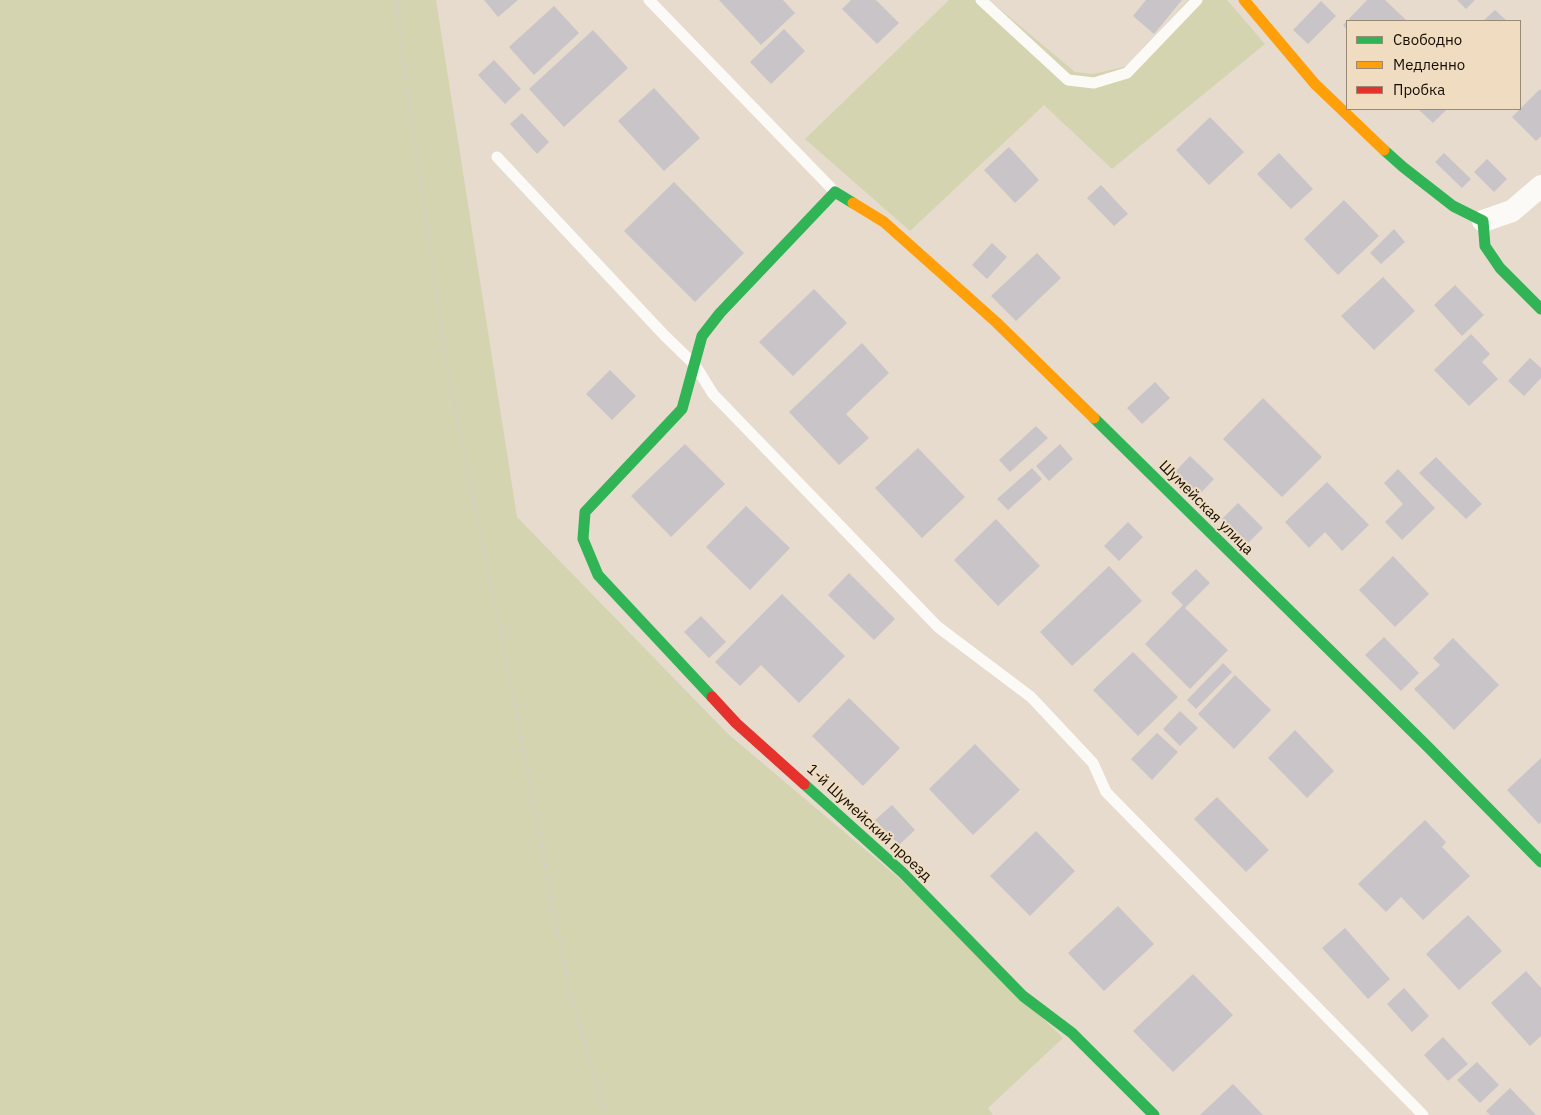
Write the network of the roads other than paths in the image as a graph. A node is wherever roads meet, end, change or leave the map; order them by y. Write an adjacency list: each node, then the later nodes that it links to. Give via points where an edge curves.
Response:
1 (649, 0): 7 (lane)
2 (981, 0): 3 (lane, via 1068,80 1094,83 1127,73)
3 (1197, 0)
4 (1244, 0): 8 (street, via 1315,84 1403,167 1453,206)
5 (497, 157): 10 (lane)
6 (1541, 186): 8 (street, via 1512,211)
7 (836, 192): 10 (street, via 720,313 702,336); 11 (street, Шумейская улица, via 884,222 996,322)
8 (1483, 221): 9 (street, via 1485,246 1500,268)
9 (1541, 309)
10 (695, 365): 12 (street, 1-й Шумейский проезд, via 682,409 585,512 583,539 598,575 736,723 904,873 1023,996 1072,1033); 13 (lane, via 713,394 938,627 1031,697 1093,763 1106,792)
11 (1541, 862)
12 (1154, 1115)
13 (1423, 1115)

